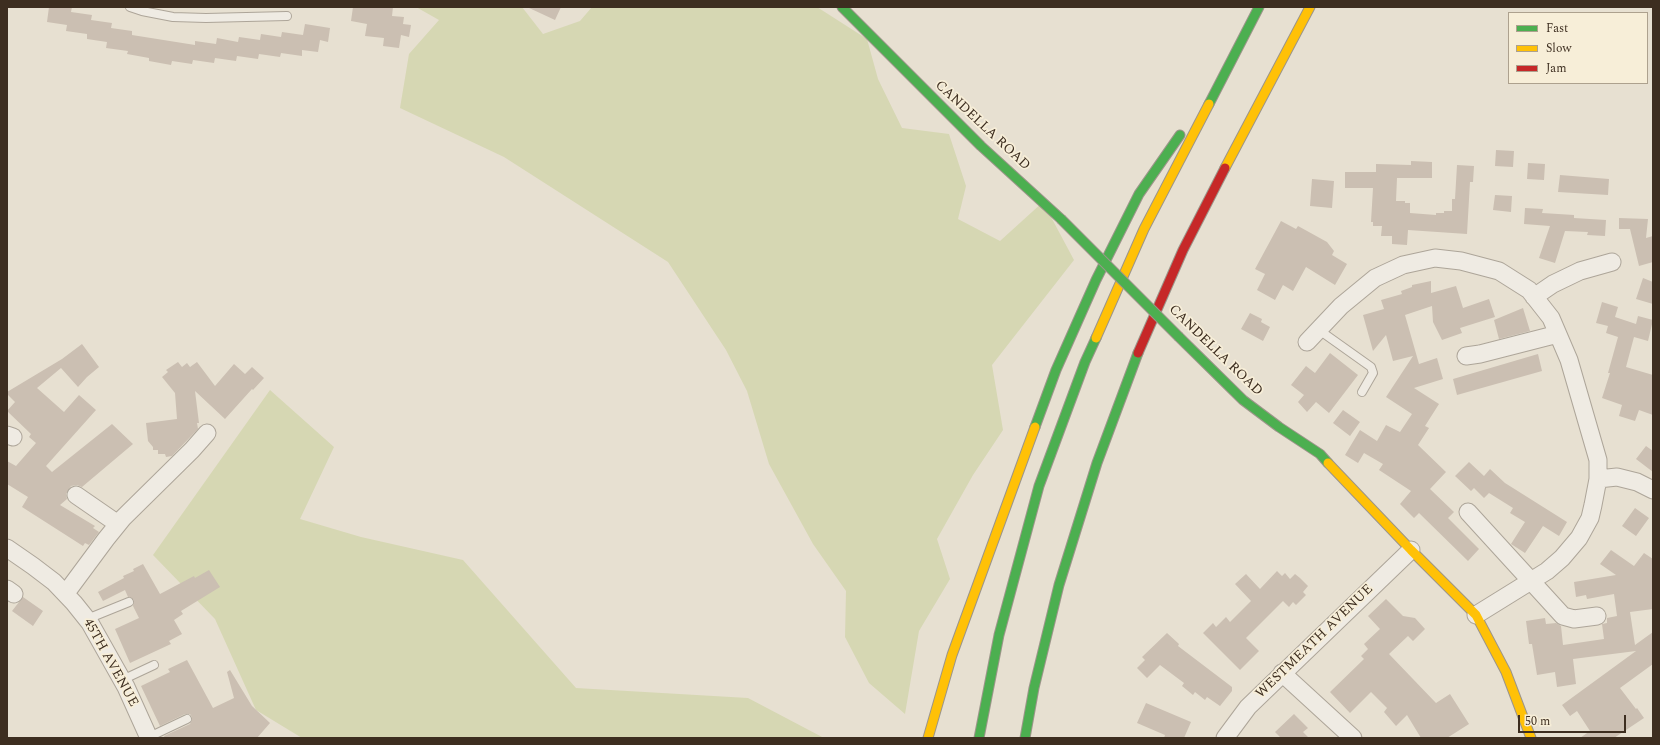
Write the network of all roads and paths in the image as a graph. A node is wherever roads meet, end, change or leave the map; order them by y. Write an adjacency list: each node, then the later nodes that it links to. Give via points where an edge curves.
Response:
1 (130, 7): 5 (lane, via 173,17)
2 (842, 7): 23 (main road, CANDELLA ROAD, bridge, via 1243,400 1320,454)
3 (1259, 7): 6 (main road)
4 (1310, 7): 39 (main road, via 1183,250 1138,353 1096,463 1059,585 1034,688)
5 (287, 16)
6 (1237, 49): 7 (main road); 38 (main road, via 1144,229 1085,362 1037,493 999,635)
7 (1193, 115)
8 (1184, 128): 25 (main road, via 1140,194 1096,280 1056,370)
9 (1612, 262): 10 (street, via 1580,271)
10 (1534, 297): 11 (street, via 1529,290 1499,271 1461,260 1435,258 1403,264 1375,278 1341,306); 12 (street, via 1551,318)
11 (1318, 330): 13 (street); 15 (lane, via 1370,366 1373,373)
12 (1558, 334): 14 (street); 17 (street, via 1569,360 1598,460)
13 (1307, 342)
14 (1466, 356)
15 (1362, 392)
16 (207, 433): 21 (street)
17 (1598, 479): 18 (street, via 1617,477 1637,482); 24 (street, via 1590,518 1579,538 1562,558)
18 (1653, 490)
19 (76, 495): 21 (street)
20 (1468, 512): 24 (street)
21 (118, 524): 26 (street)
22 (7, 548): 26 (street, 45TH AVENUE)
23 (1411, 550): 28 (main road, CANDELLA ROAD); 32 (street, WESTMEATH AVENUE)
24 (1532, 580): 28 (street); 29 (street, via 1563,616 1574,619)
25 (976, 586): 34 (main road); 37 (main road)
26 (66, 593): 30 (street, 45TH AVENUE)
27 (129, 602): 30 (lane)
28 (1476, 615): 42 (main road, CANDELLA ROAD, via 1506,672)
29 (1597, 616)
30 (87, 619): 33 (street, 45TH AVENUE)
31 (154, 664): 33 (lane)
32 (1282, 673): 40 (street, WESTMEATH AVENUE, via 1248,707); 41 (street)
33 (122, 680): 36 (street, 45TH AVENUE)
34 (952, 687)
35 (187, 719): 36 (lane)
36 (149, 738)
37 (928, 738)
38 (979, 738)
39 (1025, 738)
40 (1225, 738)
41 (1353, 738)
42 (1531, 738)

